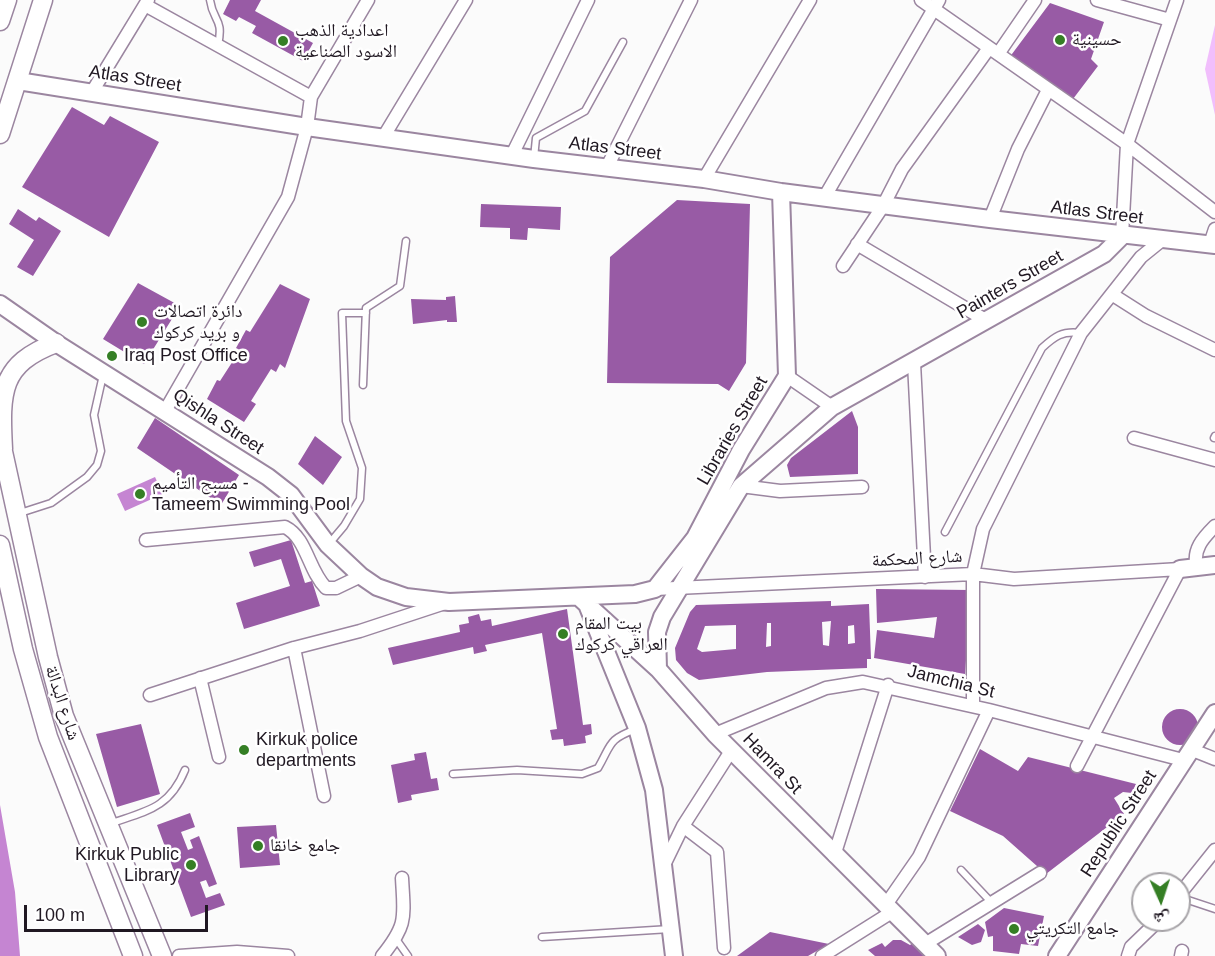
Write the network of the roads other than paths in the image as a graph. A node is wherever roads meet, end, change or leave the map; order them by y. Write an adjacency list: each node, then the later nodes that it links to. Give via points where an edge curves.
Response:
1 (7, 0): 16 (main road)
2 (43, 0): 20 (main road)
3 (210, 0): 18 (lane, via 222,29)
4 (368, 0): 23 (street)
5 (466, 0): 27 (street)
6 (588, 0): 29 (street)
7 (691, 0): 31 (street)
8 (810, 0): 32 (street)
9 (921, 0): 14 (street)
10 (1035, 0): 19 (street)
11 (1097, 0): 15 (street)
12 (1177, 0): 15 (street)
13 (146, 2): 18 (street); 22 (street)
14 (936, 5): 19 (street); 34 (street)
15 (1170, 20): 28 (street)
16 (0, 21)
17 (622, 42): 30 (lane, via 585,111 536,138)
18 (218, 45): 23 (street)
19 (994, 51): 21 (street); 35 (street, via 902,169)
20 (18, 81): 22 (street, Atlas Street); 24 (main road)
21 (1048, 90): 28 (street); 37 (street, via 1018,149)
22 (92, 92): 25 (street, Atlas Street)
23 (311, 97): 25 (street)
24 (4, 104): 26 (main road)
25 (307, 127): 27 (street, Atlas Street); 56 (street, via 288,197)
26 (0, 134)
27 (384, 136): 29 (street, Atlas Street)
28 (1127, 144): 36 (street); 38 (street)
29 (512, 155): 30 (street, Atlas Street)
30 (534, 159): 31 (street, Atlas Street)
31 (607, 167): 32 (street, Atlas Street)
32 (704, 179): 33 (street, Atlas Street)
33 (781, 192): 34 (street, Atlas Street); 53 (street, Libraries Street)
34 (824, 198): 35 (street, Atlas Street)
35 (883, 206): 37 (street, Atlas Street); 42 (street)
36 (1215, 212)
37 (990, 219): 38 (street, Atlas Street)
38 (1122, 236): 39 (street, Atlas Street); 47 (street, Painters Street, via 1104,254)
39 (1162, 240): 40 (street, Atlas Street); 44 (street, via 1141,257)
40 (1214, 240)
41 (406, 242): 46 (lane, via 400,286 366,308)
42 (857, 244): 43 (street); 47 (street)
43 (843, 266)
44 (1113, 295): 48 (street); 50 (street)
45 (0, 304): 49 (street, Qishla Street)
46 (366, 313): 54 (lane); 67 (lane, via 342,313 346,421 363,468 360,499)
47 (987, 321): 51 (street, Painters Street)
48 (1081, 333): 64 (lane, via 1065,332 1042,348); 71 (street, via 983,529)
49 (56, 343): 52 (street, Qishla Street); 58 (main road, شارع البدالة, via 27,355 10,372 2,404)
50 (1215, 350)
51 (914, 363): 55 (street, Libraries Street); 73 (street)
52 (104, 372): 56 (street, Qishla Street); 62 (lane, via 94,415 101,451 97,465 51,503)
53 (787, 376): 55 (street); 75 (street, Libraries Street, via 741,450 695,538)
54 (363, 385)
55 (832, 407): 60 (street, Libraries Street)
56 (165, 411): 67 (street, Qishla Street, via 291,495)
57 (1134, 438): 59 (street)
58 (1, 443): 62 (main road, شارع البدالة)
59 (1215, 460)
60 (741, 486): 61 (street, via 780,491); 74 (street, Libraries Street)
61 (862, 487)
62 (17, 513): 97 (main road, شارع البدالة, via 56,689)
63 (1215, 526): 69 (street, via 1198,547)
64 (945, 532)
65 (146, 540): 72 (street, via 285,527 295,532 326,588 336,588)
66 (0, 545): 108 (main road, شارع البدالة, via 48,737)
67 (328, 545): 72 (street, Qishla Street)
68 (1215, 565): 69 (street)
69 (1197, 567): 70 (street)
70 (1180, 569): 71 (street, شارع المحكمة, via 1014,579); 88 (street)
71 (973, 574): 73 (street, شارع المحكمة); 83 (street)
72 (361, 576): 77 (street, Qishla Street, via 377,587 406,597)
73 (925, 577): 74 (street, شارع المحكمة)
74 (679, 589): 75 (street, شارع المحكمة); 79 (street, Libraries Street, via 657,632)
75 (650, 590): 76 (street, Qishla Street)
76 (584, 601): 77 (street, Qishla Street); 79 (street, Hamra St); 86 (street)
77 (449, 602): 78 (street)
78 (294, 648): 80 (street); 96 (street)
79 (658, 669): 87 (street, Hamra St)
80 (200, 678): 82 (street); 91 (street)
81 (888, 685): 83 (street, Jamchia St); 87 (street, Jamchia St, via 863,681 838,684); 100 (street)
82 (150, 695)
83 (974, 706): 84 (street, Jamchia St)
84 (988, 710): 88 (street, Jamchia St); 109 (street, via 919,857)
85 (1215, 713): 90 (street, Republic Street)
86 (637, 728): 95 (lane, via 618,736 607,747 598,768 582,774 517,770); 101 (street, via 654,790)
87 (715, 734): 89 (street, Hamra St)
88 (1093, 735): 90 (street, Jamchia St); 93 (street)
89 (731, 751): 98 (street); 100 (street, Hamra St)
90 (1186, 755): 92 (street, Jamchia St); 127 (street, Republic Street)
91 (219, 757)
92 (1215, 759)
93 (1077, 766)
94 (185, 770): 97 (lane, via 166,802)
95 (453, 774)
96 (324, 796)
97 (109, 824): 119 (main road, شارع البدالة)
98 (683, 826): 101 (street); 116 (street, via 717,852)
99 (1215, 850): 105 (street)
100 (834, 856): 109 (street, Hamra St)
101 (664, 863): 111 (street)
102 (961, 870): 107 (lane)
103 (1040, 873): 107 (street)
104 (402, 878): 114 (street, via 404,922)
105 (1191, 881)
106 (1191, 900): 110 (lane)
107 (991, 902): 115 (street)
108 (112, 904): 117 (main road); 118 (main road, شارع البدالة)
109 (889, 909): 115 (street, Hamra St); 125 (street)
110 (1215, 909)
111 (671, 929): 113 (lane); 124 (street)
112 (1146, 932): 128 (street, via 1131,946)
113 (542, 937)
114 (396, 939): 122 (street); 123 (lane)
115 (925, 944): 126 (street, Hamra St)
116 (724, 948)
117 (120, 956)
118 (133, 956)
119 (162, 956)
120 (179, 956): 121 (street, via 237,952)
121 (288, 956)
122 (382, 956)
123 (408, 956)
124 (674, 956)
125 (822, 956)
126 (937, 956)
127 (1057, 956)
128 (1128, 956)

